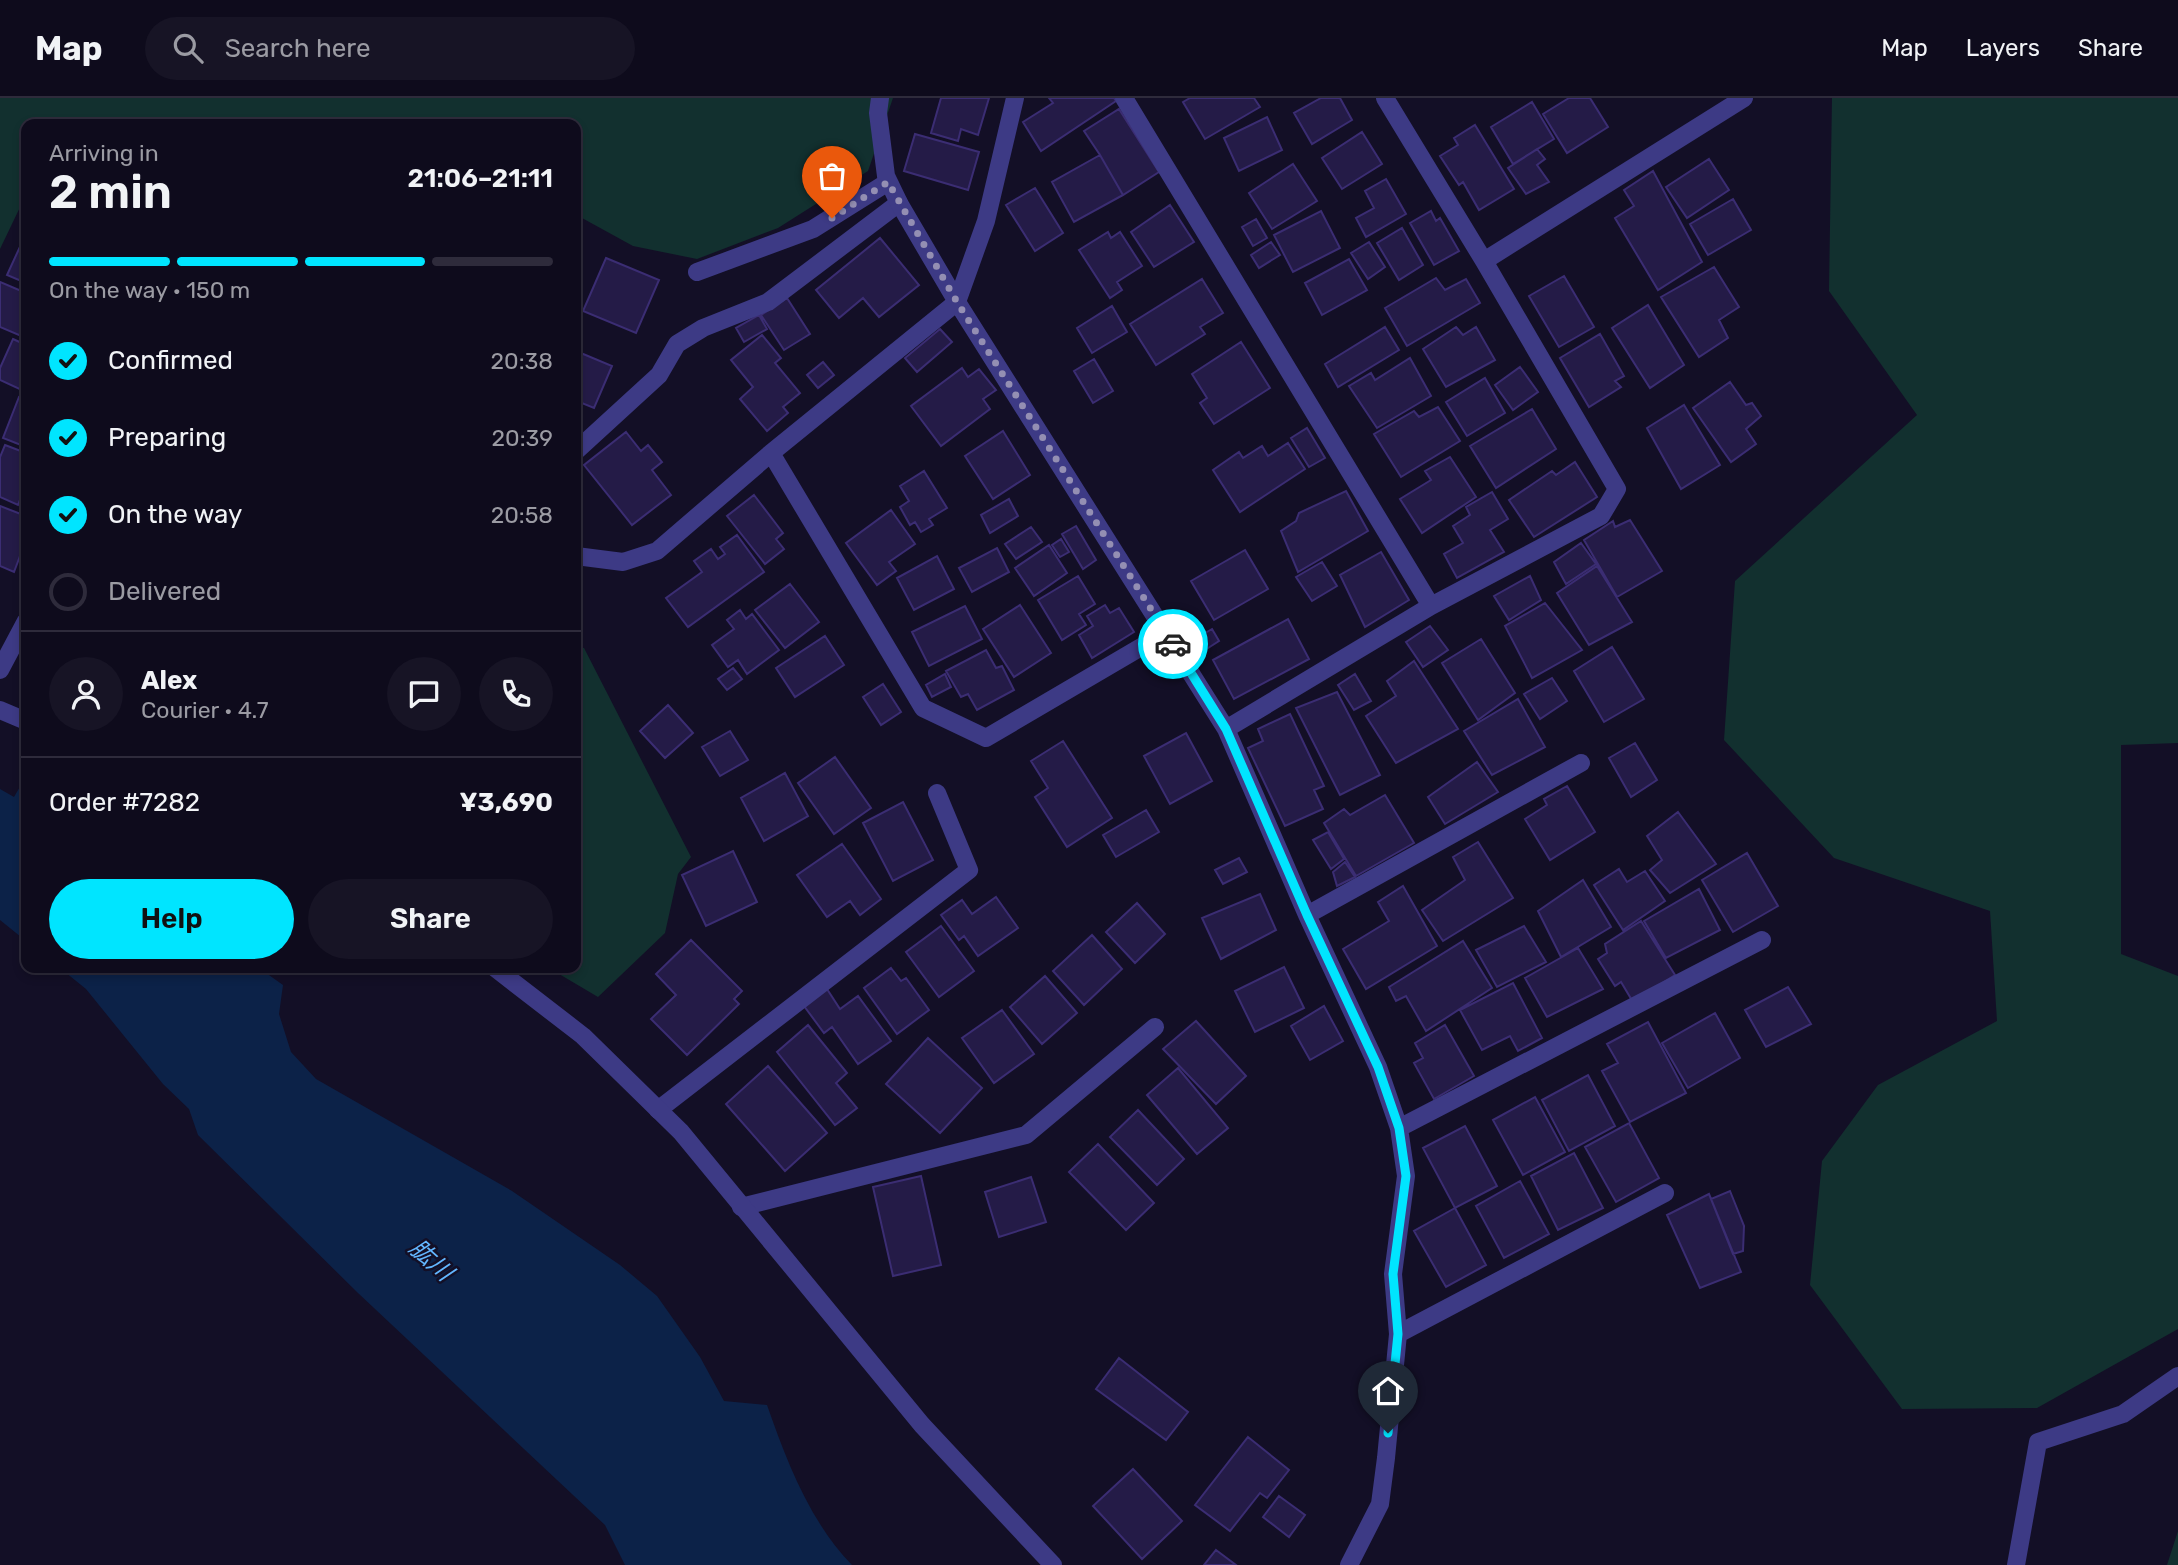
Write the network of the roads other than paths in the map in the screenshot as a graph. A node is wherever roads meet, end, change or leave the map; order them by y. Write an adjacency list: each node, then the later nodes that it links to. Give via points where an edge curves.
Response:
1 (880, 98): 6 (street)
2 (1015, 98): 10 (street, via 986,221)
3 (1124, 98): 14 (street)
4 (1385, 98): 8 (street)
5 (1744, 98): 8 (street)
6 (888, 182): 7 (street); 9 (street, via 813,229)
7 (898, 203): 10 (street); 11 (street, via 768,302 703,328 677,344 659,375)
8 (1484, 261): 14 (street, via 1616,489 1601,516)
9 (697, 272)
10 (957, 302): 12 (street); 16 (street)
11 (581, 446)
12 (771, 453): 13 (street, via 657,551 623,562); 16 (street, via 923,708 986,737)
13 (581, 557)
14 (1431, 606): 20 (street)
15 (21, 630): 17 (street)
16 (1165, 633): 20 (street)
17 (0, 670)
18 (0, 709): 19 (street)
19 (21, 718)
20 (1226, 729): 23 (street)
21 (1581, 763): 23 (street)
22 (937, 793): 27 (street, via 969,870)
23 (1307, 915): 28 (street, via 1378,1067)
24 (1762, 940): 28 (street)
25 (501, 973): 27 (street, via 583,1036)
26 (1155, 1027): 30 (street, via 1026,1135)
27 (658, 1110): 30 (street)
28 (1399, 1128): 31 (street, via 1406,1176 1393,1274)
29 (1665, 1192): 31 (street)
30 (741, 1207): 33 (street, via 922,1425)
31 (1398, 1334): 34 (street, via 1380,1504)
32 (2178, 1376): 35 (street, via 2123,1414 2038,1442)
33 (1053, 1565)
34 (1349, 1565)
35 (2016, 1565)

